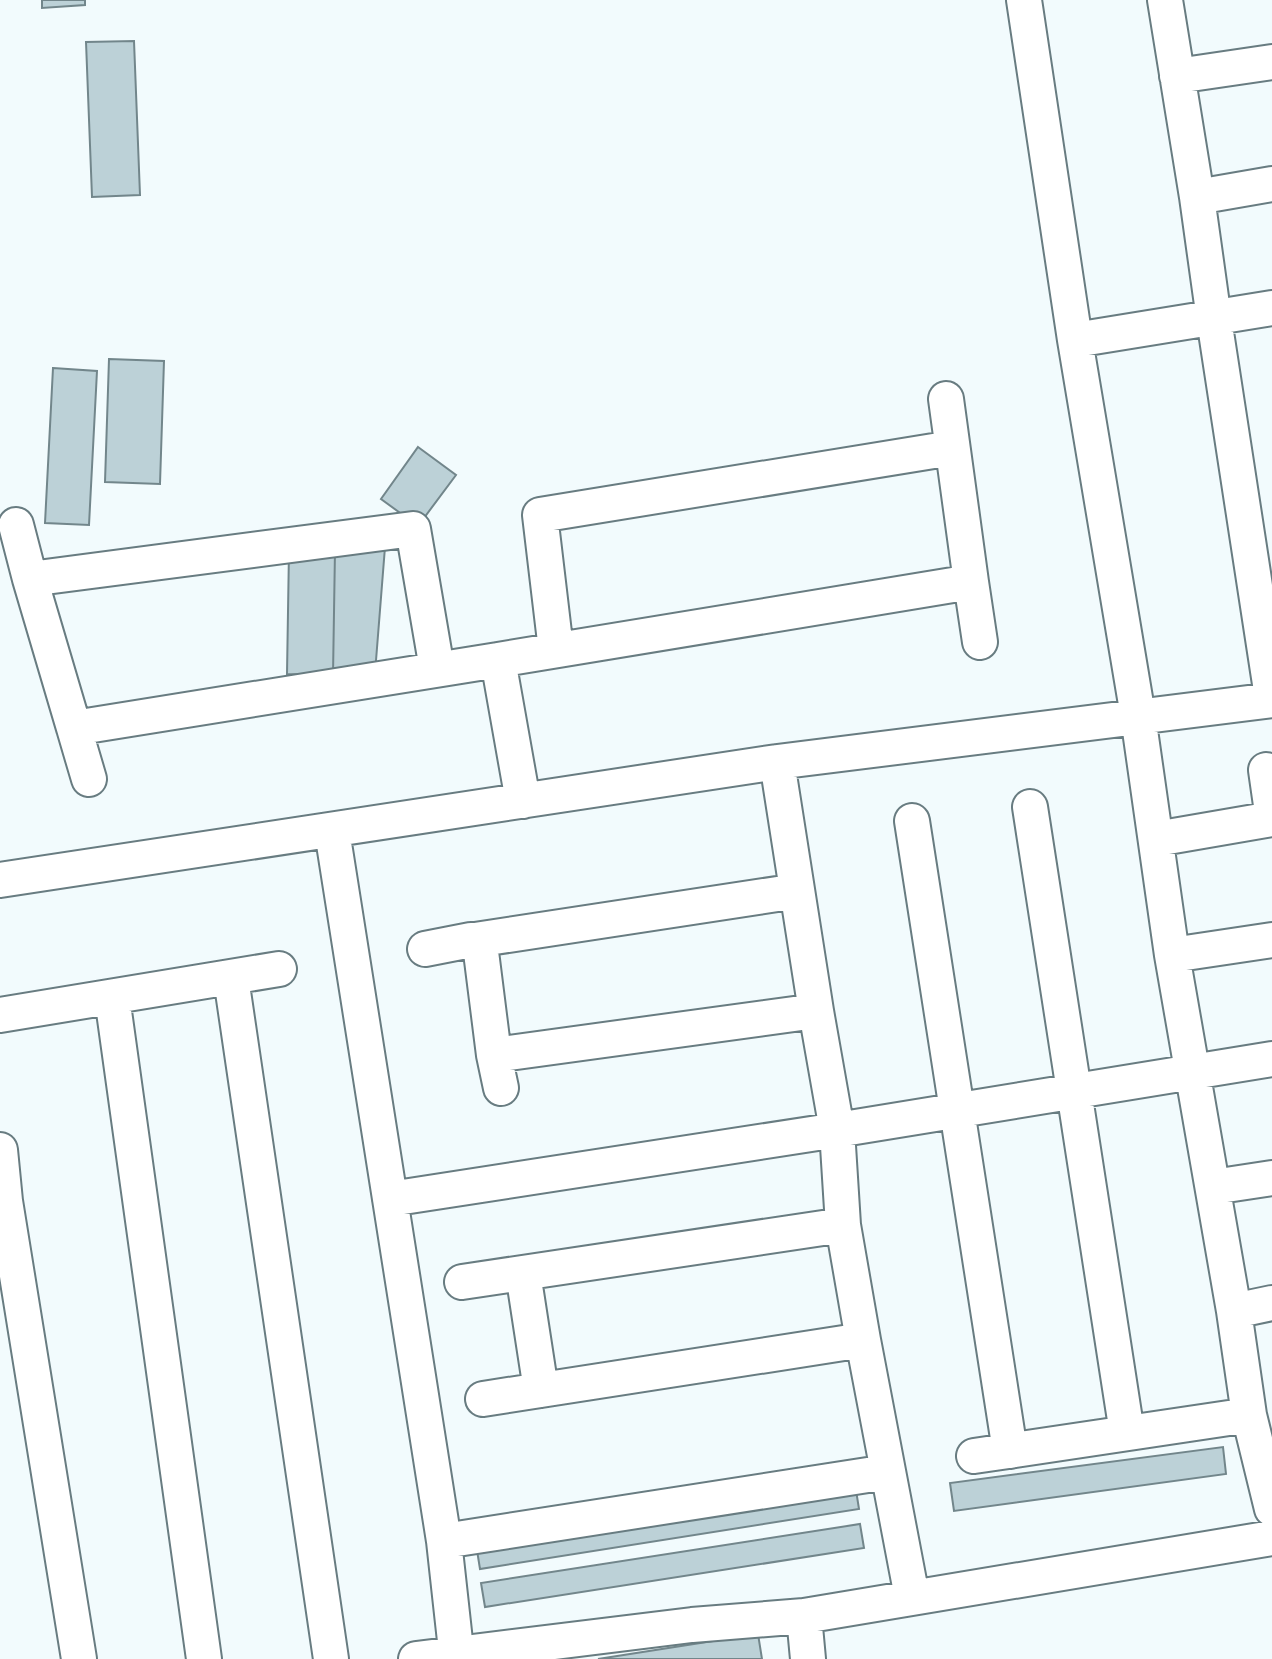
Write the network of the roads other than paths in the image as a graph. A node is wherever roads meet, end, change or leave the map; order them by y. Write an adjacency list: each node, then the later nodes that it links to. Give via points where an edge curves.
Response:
1 (1024, 0): 9 (street)
2 (1165, 0): 4 (street)
3 (1272, 62): 4 (street)
4 (1177, 76): 6 (street)
5 (1272, 184): 6 (street)
6 (1197, 197): 8 (street)
7 (1272, 308): 8 (street)
8 (1214, 319): 9 (street); 19 (street)
9 (1075, 340): 20 (street)
10 (946, 399): 11 (street)
11 (952, 448): 14 (street); 16 (street, via 540,515)
12 (16, 525): 13 (street)
13 (30, 579): 18 (street, via 413,529); 21 (street)
14 (971, 582): 15 (street); 16 (street)
15 (980, 642)
16 (556, 650): 17 (street)
17 (498, 660): 18 (street); 25 (street)
18 (437, 669): 21 (street)
19 (1272, 698): 20 (street)
20 (1138, 716): 22 (street); 31 (street)
21 (74, 728): 24 (street)
22 (777, 762): 25 (street); 33 (street)
23 (1266, 770): 27 (street)
24 (89, 779)
25 (523, 801): 30 (street)
26 (1030, 807): 45 (street)
27 (1272, 812)
28 (1272, 819): 31 (street)
29 (912, 821): 46 (street)
30 (332, 831): 32 (street); 51 (street)
31 (1156, 839): 37 (street)
32 (0, 880)
33 (797, 891): 34 (street); 41 (street)
34 (475, 940): 36 (street); 41 (street, via 480,944 498,1072)
35 (1272, 940): 37 (street)
36 (425, 949)
37 (1172, 955): 44 (street)
38 (279, 969): 39 (street)
39 (231, 978): 40 (street); 73 (street)
40 (112, 997): 42 (street); 72 (street)
41 (816, 1011): 47 (street)
42 (0, 1015)
43 (1272, 1059): 44 (street)
44 (1193, 1073): 45 (street); 50 (street)
45 (1075, 1090): 46 (street); 61 (street)
46 (957, 1109): 47 (street); 62 (street)
47 (837, 1130): 51 (street); 52 (street)
48 (0, 1150): 71 (street)
49 (1272, 1178): 50 (street)
50 (1213, 1187): 56 (street)
51 (390, 1199): 67 (street)
52 (843, 1225): 53 (street); 57 (street)
53 (523, 1273): 54 (street); 58 (street)
54 (462, 1282)
55 (1272, 1303): 56 (street)
56 (1234, 1311): 60 (street)
57 (863, 1340): 58 (street); 64 (street)
58 (541, 1390): 59 (street)
59 (483, 1399)
60 (1249, 1415): 61 (street); 65 (street)
61 (1127, 1433): 62 (street)
62 (1010, 1451): 63 (street)
63 (974, 1456)
64 (887, 1472): 67 (street); 68 (street)
65 (1272, 1509)
66 (1272, 1538): 68 (street)
67 (444, 1541): 70 (street)
68 (912, 1597): 69 (street)
69 (804, 1616): 70 (street, via 692,1625); 75 (street)
70 (457, 1657): 74 (street)
71 (79, 1659)
72 (204, 1659)
73 (331, 1659)
74 (416, 1659)
75 (808, 1659)

